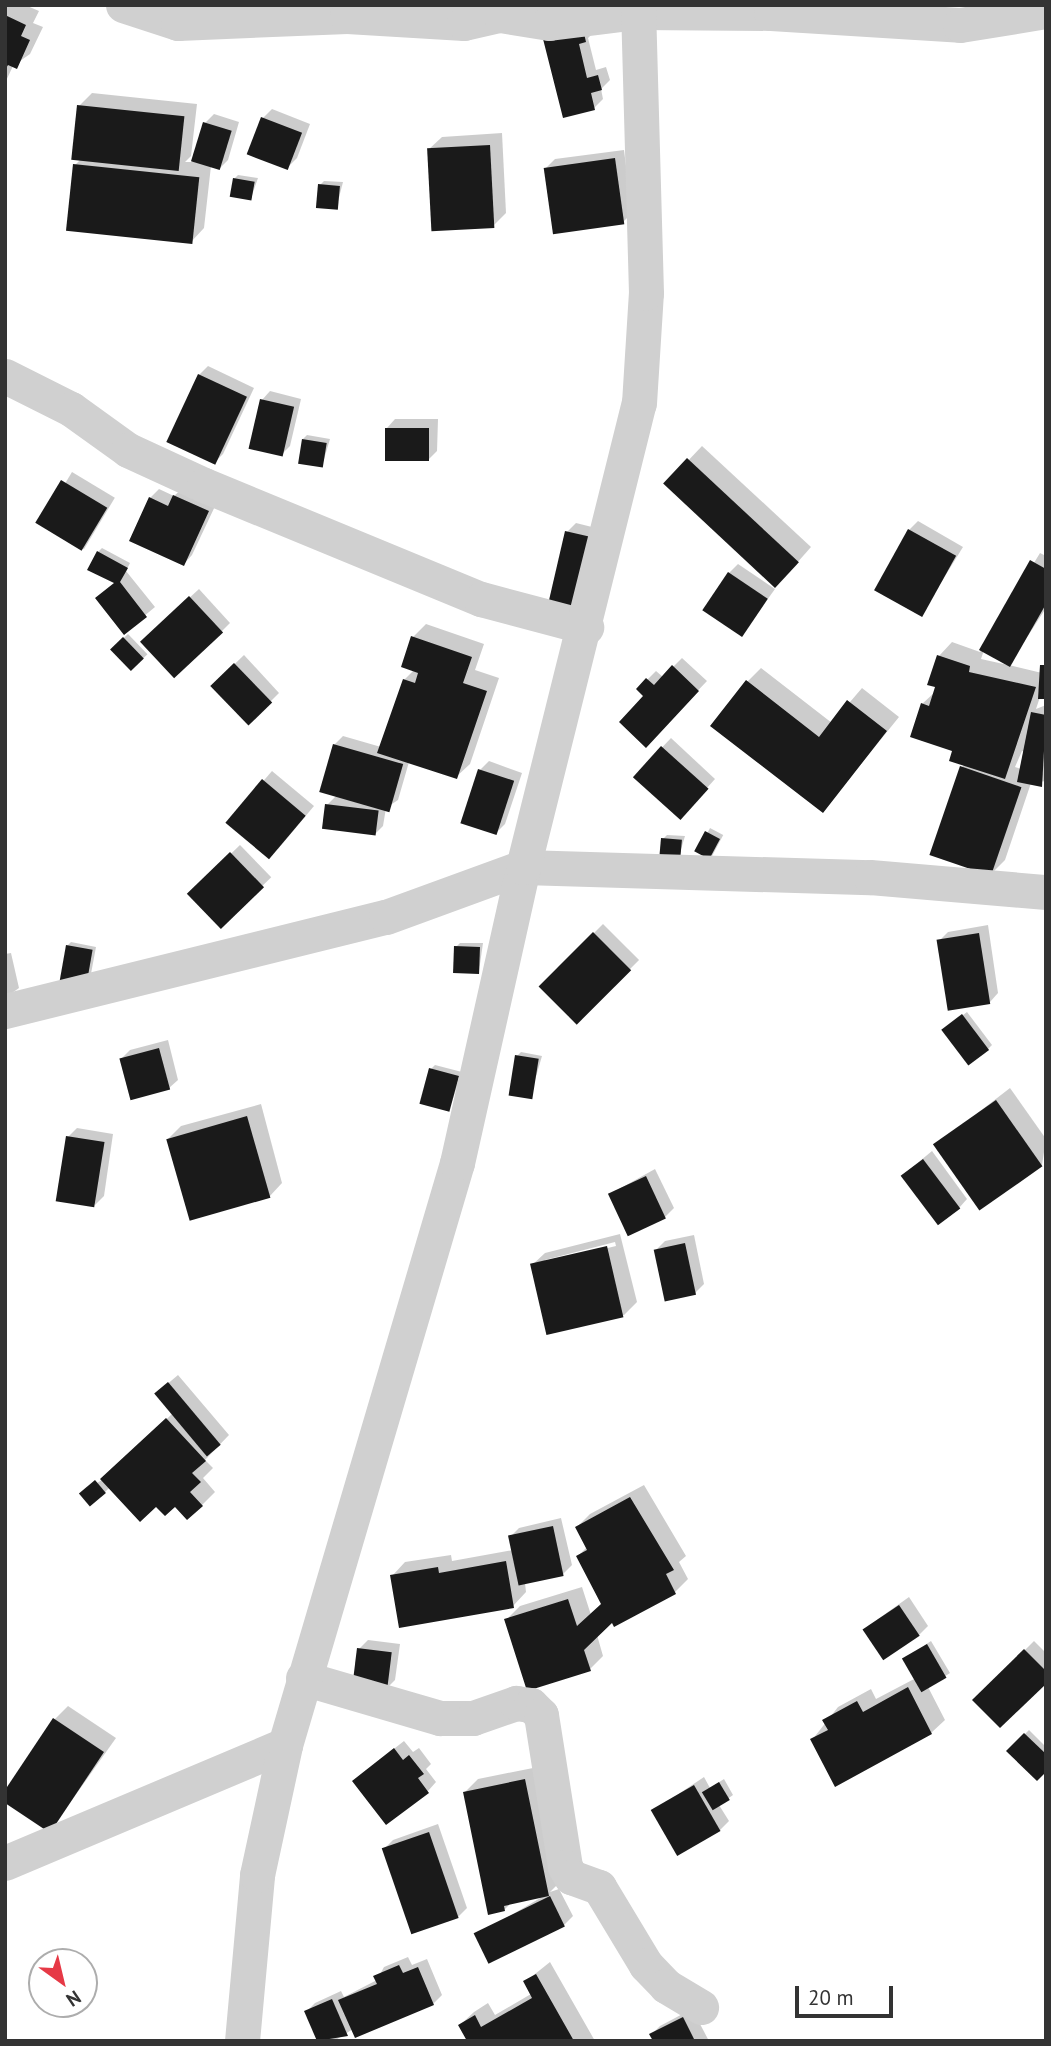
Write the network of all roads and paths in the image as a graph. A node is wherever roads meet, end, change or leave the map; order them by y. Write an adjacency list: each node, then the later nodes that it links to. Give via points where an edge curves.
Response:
1 (123, 5): 2 (street, via 178,23 347,16 464,23 500,15 549,23)
2 (637, 8): 3 (street, via 960,25); 5 (street, via 646,293 639,403)
3 (1046, 11)
4 (5, 376): 5 (street, via 71,410 128,450 216,491 481,599)
5 (586, 627): 6 (street)
6 (523, 867): 7 (street, via 870,877); 8 (street, via 386,918); 9 (street, via 457,1163)
7 (1046, 892)
8 (5, 1011)
9 (303, 1678): 10 (street); 12 (street, via 440,1718 473,1718 516,1703 531,1705 541,1715 565,1867 571,1877 599,1887 646,1965 666,1986)
10 (285, 1745): 11 (street); 13 (street, via 257,1875)
11 (5, 1863)
12 (701, 2007)
13 (242, 2041)

